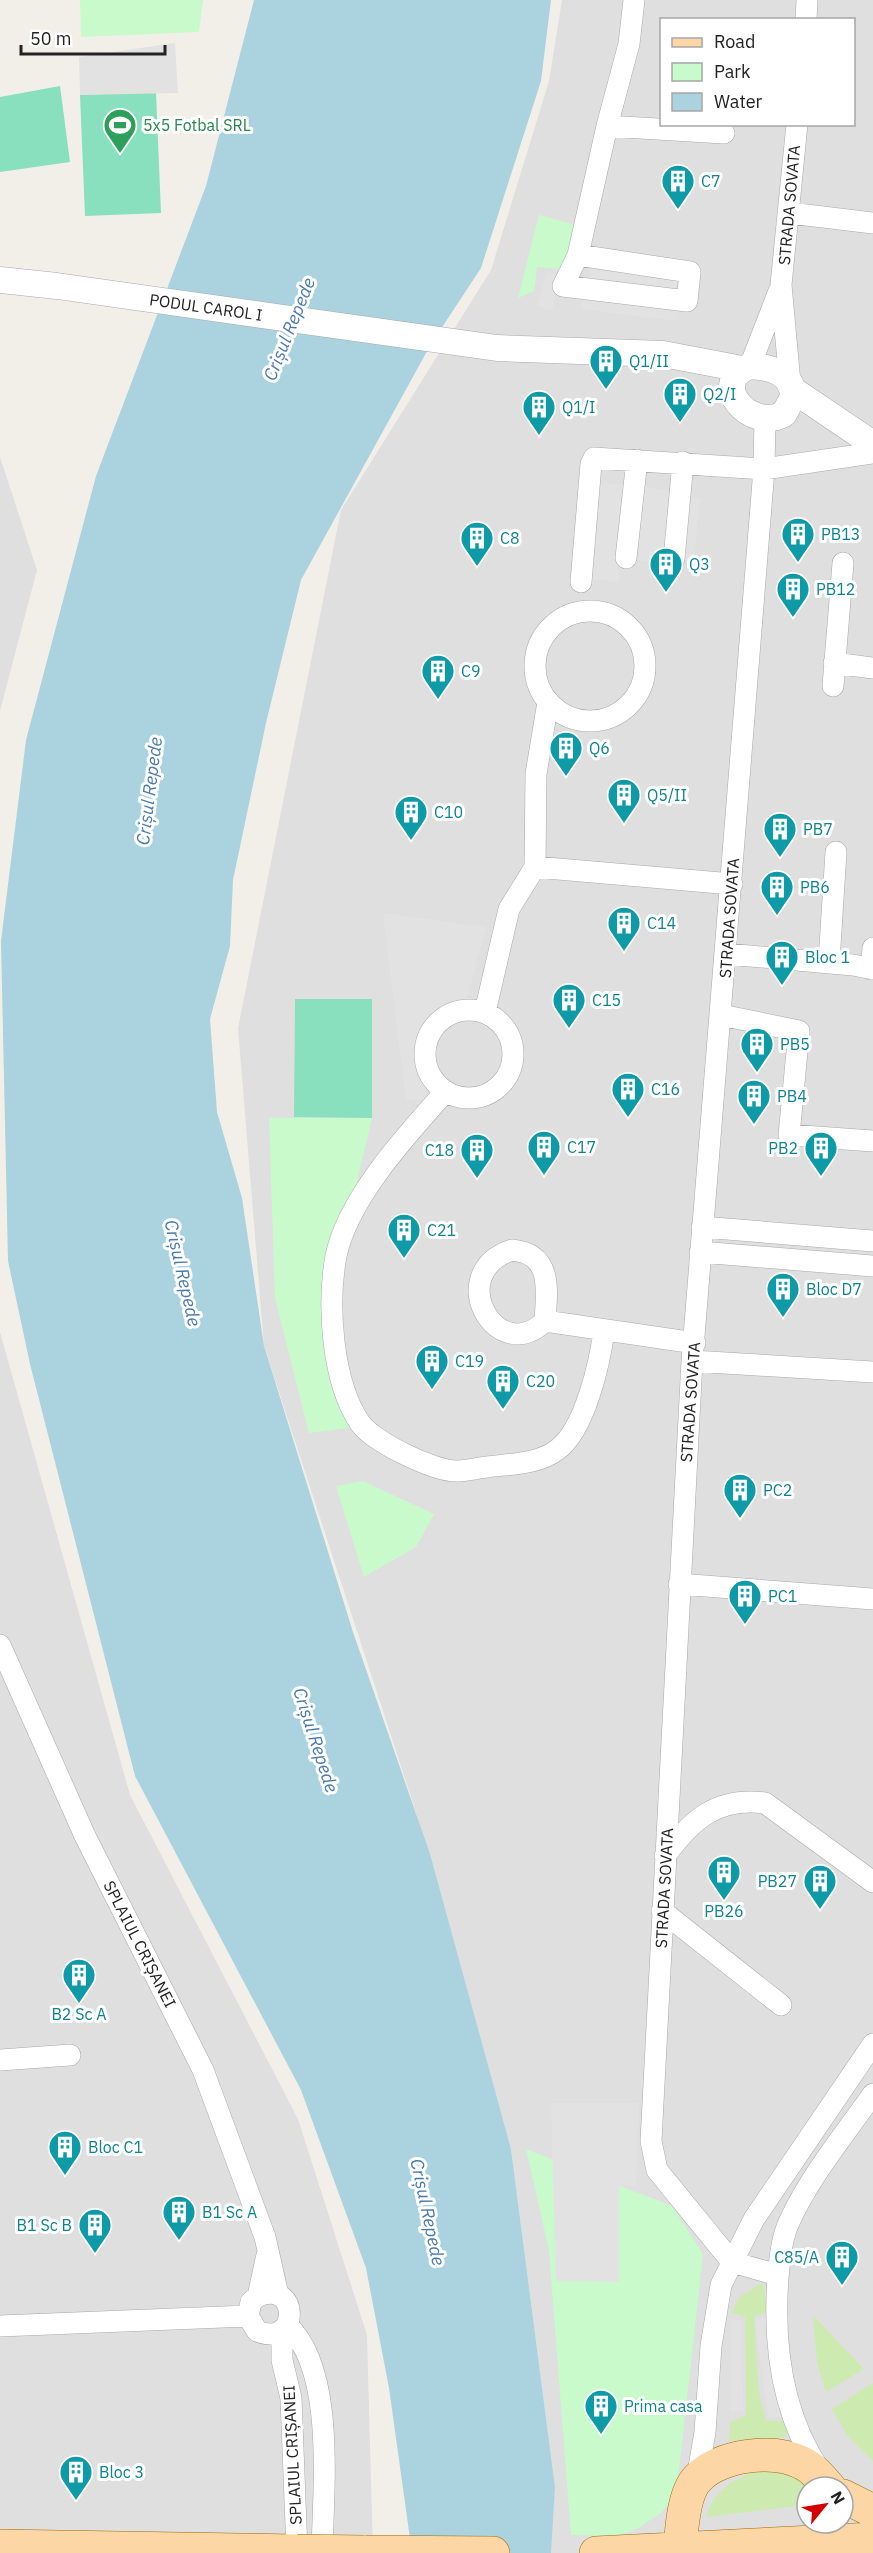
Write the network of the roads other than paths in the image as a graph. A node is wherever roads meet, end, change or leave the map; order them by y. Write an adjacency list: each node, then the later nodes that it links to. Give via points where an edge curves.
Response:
1 (634, 0): 4 (street, via 629,44)
2 (807, 0): 3 (street)
3 (806, 18)
4 (607, 126): 6 (street); 9 (street)
5 (797, 126): 7 (street, STRADA SOVATA)
6 (724, 133)
7 (790, 213): 8 (street); 12 (street, STRADA SOVATA)
8 (873, 223)
9 (578, 255): 9 (street, via 690,273 687,301 563,286)
10 (0, 280): 11 (street, PODUL CAROL I)
11 (29, 282): 13 (street); 14 (street, PODUL CAROL I, via 497,348 623,351)
12 (781, 285): 15 (street, STRADA SOVATA); 16 (street, STRADA SOVATA)
13 (0, 296)
14 (696, 361): 15 (street, PODUL CAROL I); 17 (street)
15 (746, 368): 16 (street, via 779,372); 17 (street, via 734,381)
16 (792, 386): 18 (street, via 791,403); 19 (street)
17 (733, 396): 18 (street, via 741,408)
18 (774, 416): 19 (street); 22 (street, STRADA SOVATA)
19 (863, 440): 22 (street, via 839,458)
20 (637, 460): 21 (street); 23 (street); 26 (street, via 600,456 591,464)
21 (683, 462): 22 (street); 24 (street)
22 (764, 469): 33 (street, STRADA SOVATA)
23 (626, 558)
24 (674, 559)
25 (843, 563): 27 (street)
26 (581, 582)
27 (834, 663): 28 (street); 29 (street)
28 (873, 668)
29 (833, 686)
30 (548, 702): 30 (street, via 535,669 544,634 556,621 591,610 608,613 637,635 646,670 631,704 608,718 580,720 563,714); 32 (street, via 536,774)
31 (836, 852): 35 (street)
32 (535, 867): 33 (street); 37 (street, via 509,909)
33 (732, 884): 34 (street, STRADA SOVATA)
34 (727, 954): 35 (street); 38 (street, STRADA SOVATA)
35 (829, 962): 36 (street)
36 (872, 962)
37 (485, 1012): 39 (street, via 464,1009 449,1014 431,1029 424,1050 428,1072); 39 (street, via 506,1029 512,1043 512,1065 502,1084 486,1095 463,1098)
38 (722, 1016): 40 (street, via 799,1032 789,1135); 41 (street, STRADA SOVATA)
39 (445, 1092): 46 (street, via 407,1134 349,1215 336,1257 332,1331 344,1393 362,1426 402,1455 454,1472 538,1459 558,1450 575,1428 600,1362)
40 (873, 1141)
41 (702, 1227): 42 (street); 43 (street, STRADA SOVATA)
42 (873, 1241)
43 (700, 1252): 44 (street); 47 (street, STRADA SOVATA)
44 (873, 1266)
45 (545, 1322): 46 (street)
46 (604, 1330): 47 (street)
47 (693, 1352): 48 (street); 49 (street, STRADA SOVATA)
48 (873, 1372)
49 (679, 1584): 50 (street); 52 (street, STRADA SOVATA)
50 (873, 1599)
51 (0, 1645): 62 (street, SPLAIUL CRIȘANEI, via 85,1836 203,2070 269,2248)
52 (665, 1856): 53 (street, via 705,1814 743,1800 765,1803); 54 (street, STRADA SOVATA)
53 (873, 1882)
54 (663, 1911): 55 (street); 60 (street, STRADA SOVATA, via 651,2141 657,2170)
55 (781, 2005)
56 (873, 2044): 60 (street, via 754,2219)
57 (70, 2055): 58 (street)
58 (0, 2060)
59 (873, 2094): 61 (street, via 806,2189 781,2245)
60 (732, 2262): 61 (street); 68 (street, via 721,2285 715,2319)
61 (778, 2275): 67 (street, via 775,2320 779,2363 802,2438)
62 (268, 2295): 63 (street, SPLAIUL CRIȘANEI, via 251,2302); 65 (street, SPLAIUL CRIȘANEI, via 284,2299 290,2311)
63 (248, 2316): 64 (street); 65 (street, SPLAIUL CRIȘANEI, via 251,2325)
64 (0, 2326)
65 (278, 2330): 74 (street, SPLAIUL CRIȘANEI, via 291,2398); 74 (street, via 300,2337 309,2354 318,2390 324,2453)
66 (818, 2475): 68 (main road, via 810,2467 782,2456 749,2457 727,2462)
67 (823, 2475)
68 (697, 2479): 73 (main road, via 682,2519)
69 (855, 2502): 70 (main road)
70 (873, 2511)
71 (856, 2536): 73 (main road)
72 (0, 2546): 74 (main road)
73 (680, 2550): 76 (main road)
74 (309, 2552): 75 (main road, bridge)
75 (494, 2553)
76 (596, 2553)

